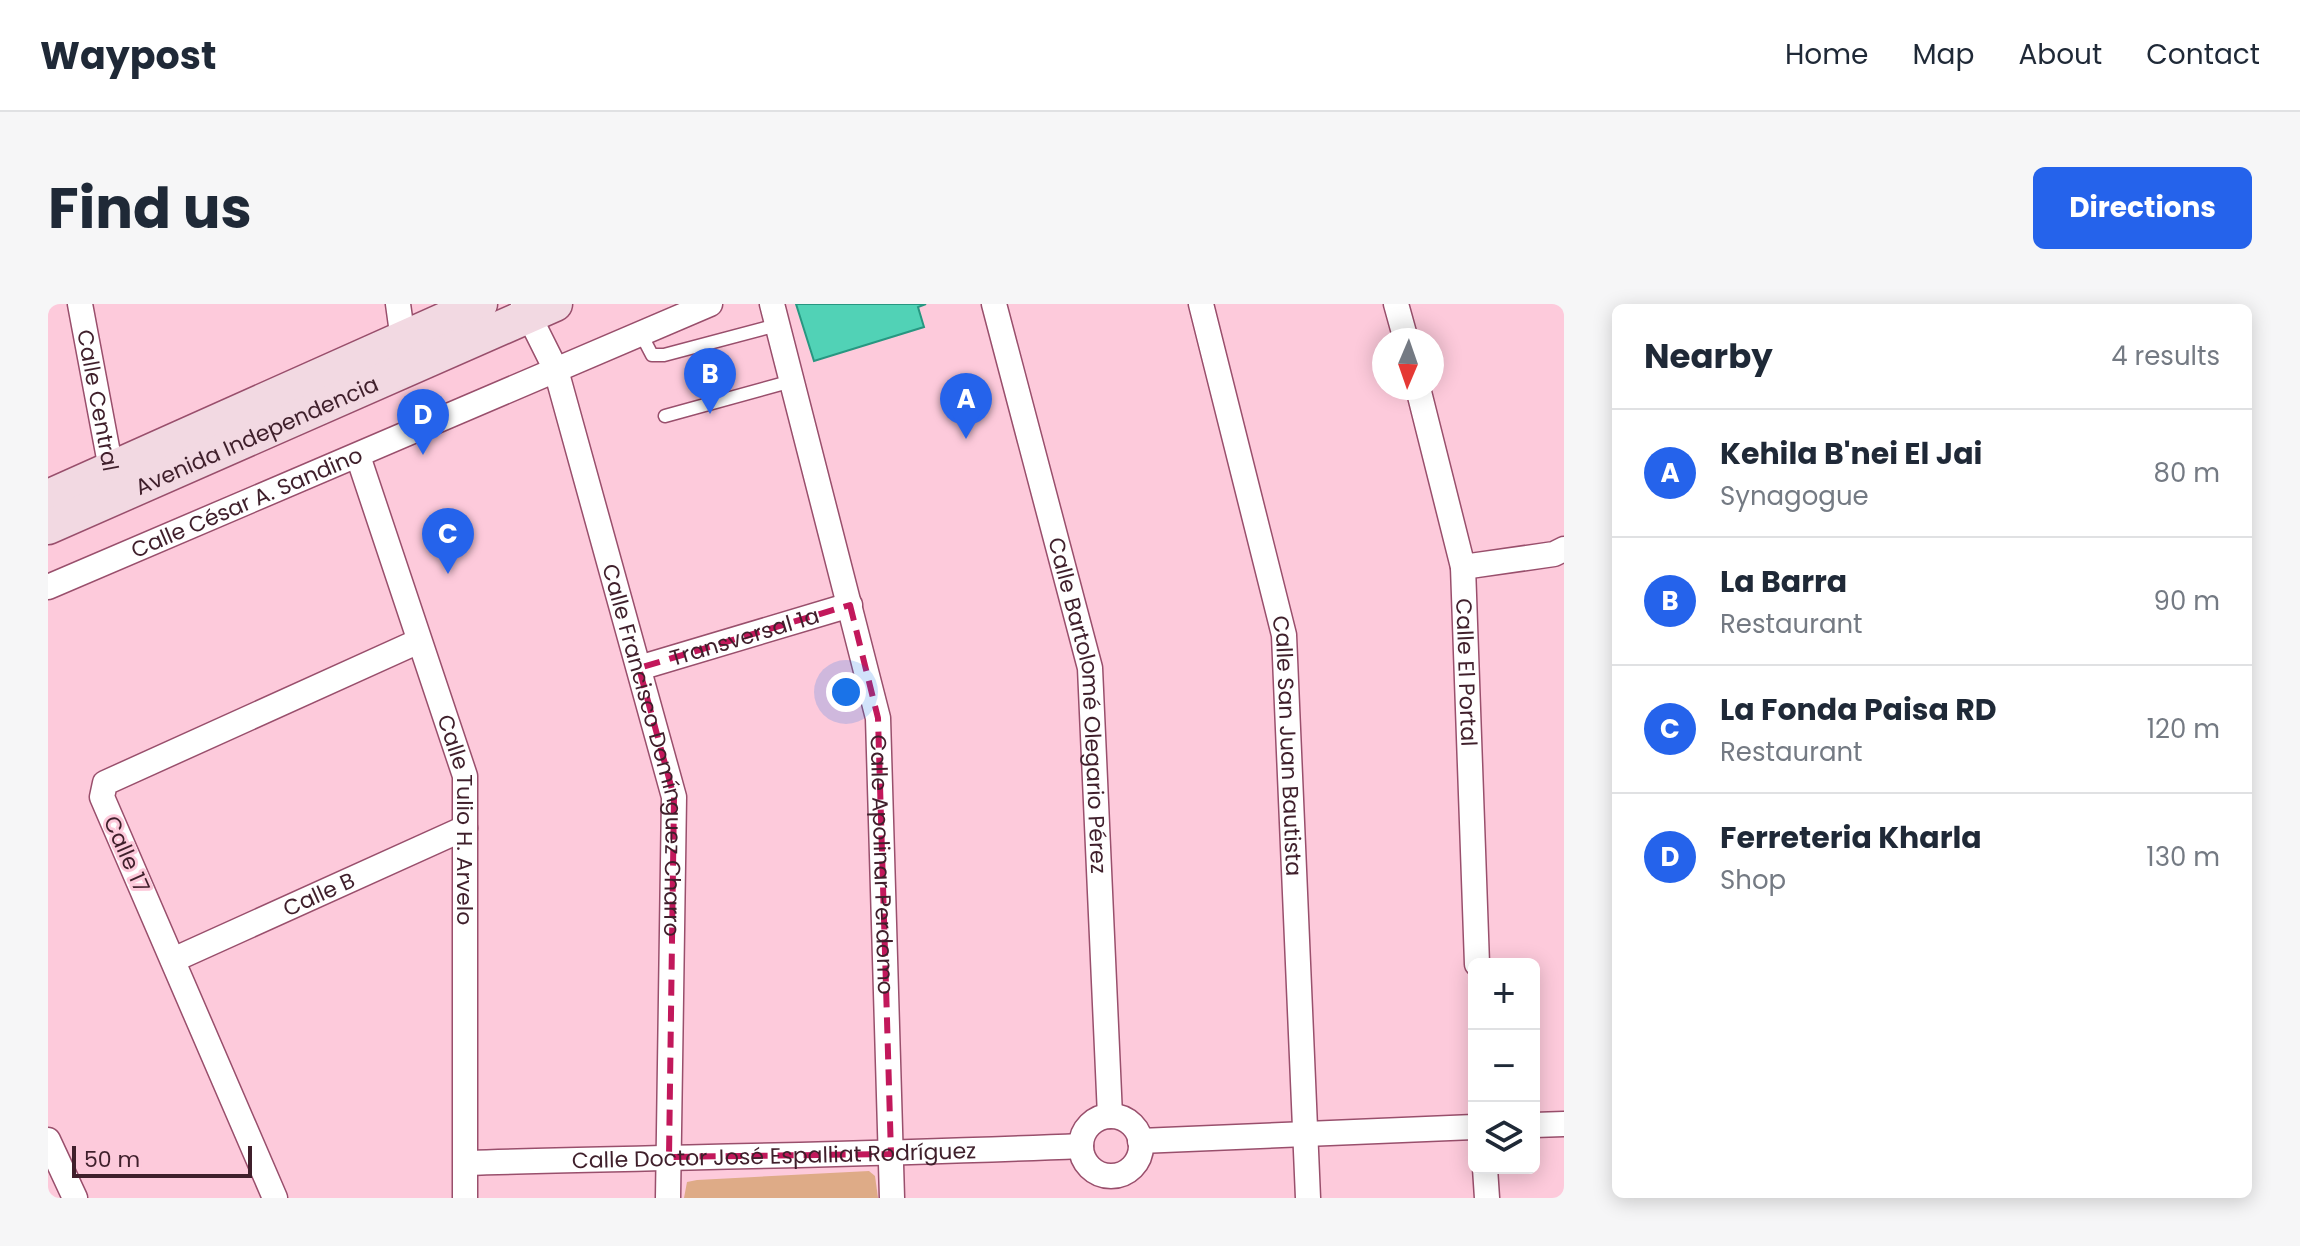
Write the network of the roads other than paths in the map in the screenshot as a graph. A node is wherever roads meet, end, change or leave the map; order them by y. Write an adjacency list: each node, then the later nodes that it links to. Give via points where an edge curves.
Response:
1 (80, 304): 18 (street, Calle Central)
2 (398, 304): 12 (street)
3 (480, 304): 12 (main road, Avenida Independencia)
4 (710, 304): 11 (street, Calle César A. Sandino)
5 (994, 304): 30 (street, Calle Bartolomé Olegario Pérez, via 1090,668)
6 (1201, 304): 34 (street, Calle San Juan Bautista, via 1284,635)
7 (1396, 304): 10 (street)
8 (536, 308): 12 (main road, Avenida Independencia); 13 (street, Calle Francisco Domínguez Charro)
9 (775, 314): 11 (lane, via 664,355 652,355); 14 (street, Calle Apolinar Perdomo)
10 (1403, 328)
11 (641, 334): 13 (street, Calle César A. Sandino)
12 (410, 352): 18 (main road, Avenida Independencia)
13 (556, 370): 17 (street, Calle César A. Sandino); 26 (street, Calle Francisco Domínguez Charro)
14 (792, 381): 16 (lane); 24 (street, Calle Apolinar Perdomo)
15 (1421, 400): 22 (street, Calle El Portal)
16 (665, 416)
17 (358, 456): 23 (street, Calle César A. Sandino); 25 (street, Calle Tulio H. Arvelo)
18 (116, 482): 19 (main road, Avenida Independencia); 20 (main road, Avenida Independencia)
19 (48, 497)
20 (48, 527)
21 (1561, 553): 22 (street)
22 (1463, 567): 28 (street, Calle El Portal)
23 (48, 587)
24 (850, 605): 26 (street, Transversal 1a); 38 (street, Calle Apolinar Perdomo, via 878,718)
25 (419, 641): 27 (street, Calle Tulio H. Arvelo, via 465,776); 29 (street, Calle 17, via 105,783 102,797)
26 (639, 668): 39 (street, Calle Francisco Domínguez Charro, via 674,797)
27 (465, 828): 29 (street, Calle B); 40 (street, Calle Tulio H. Arvelo)
28 (1477, 958)
29 (173, 960): 44 (street, Calle 17)
30 (1110, 1116): 36 (street, via 1130,1123); 37 (street, via 1089,1125)
31 (1564, 1124): 32 (street)
32 (1540, 1125)
33 (1468, 1127): 34 (street)
34 (1306, 1135): 36 (street); 48 (street, Calle San Juan Bautista)
35 (48, 1140): 43 (street)
36 (1140, 1141): 42 (street, via 1139,1157)
37 (1081, 1146): 38 (street, Calle Doctor José Espalliat Rodríguez); 42 (street, via 1094,1170)
38 (891, 1154): 39 (street, Calle Doctor José Espalliat Rodríguez); 47 (street, Calle Apolinar Perdomo)
39 (669, 1157): 40 (street, Calle Doctor José Espalliat Rodríguez); 46 (street, Calle Francisco Domínguez Charro)
40 (466, 1163): 45 (street, Calle Tulio H. Arvelo)
41 (1485, 1174): 49 (street)
42 (1115, 1186)
43 (75, 1198)
44 (275, 1198)
45 (465, 1198)
46 (668, 1198)
47 (892, 1198)
48 (1308, 1198)
49 (1487, 1198)

